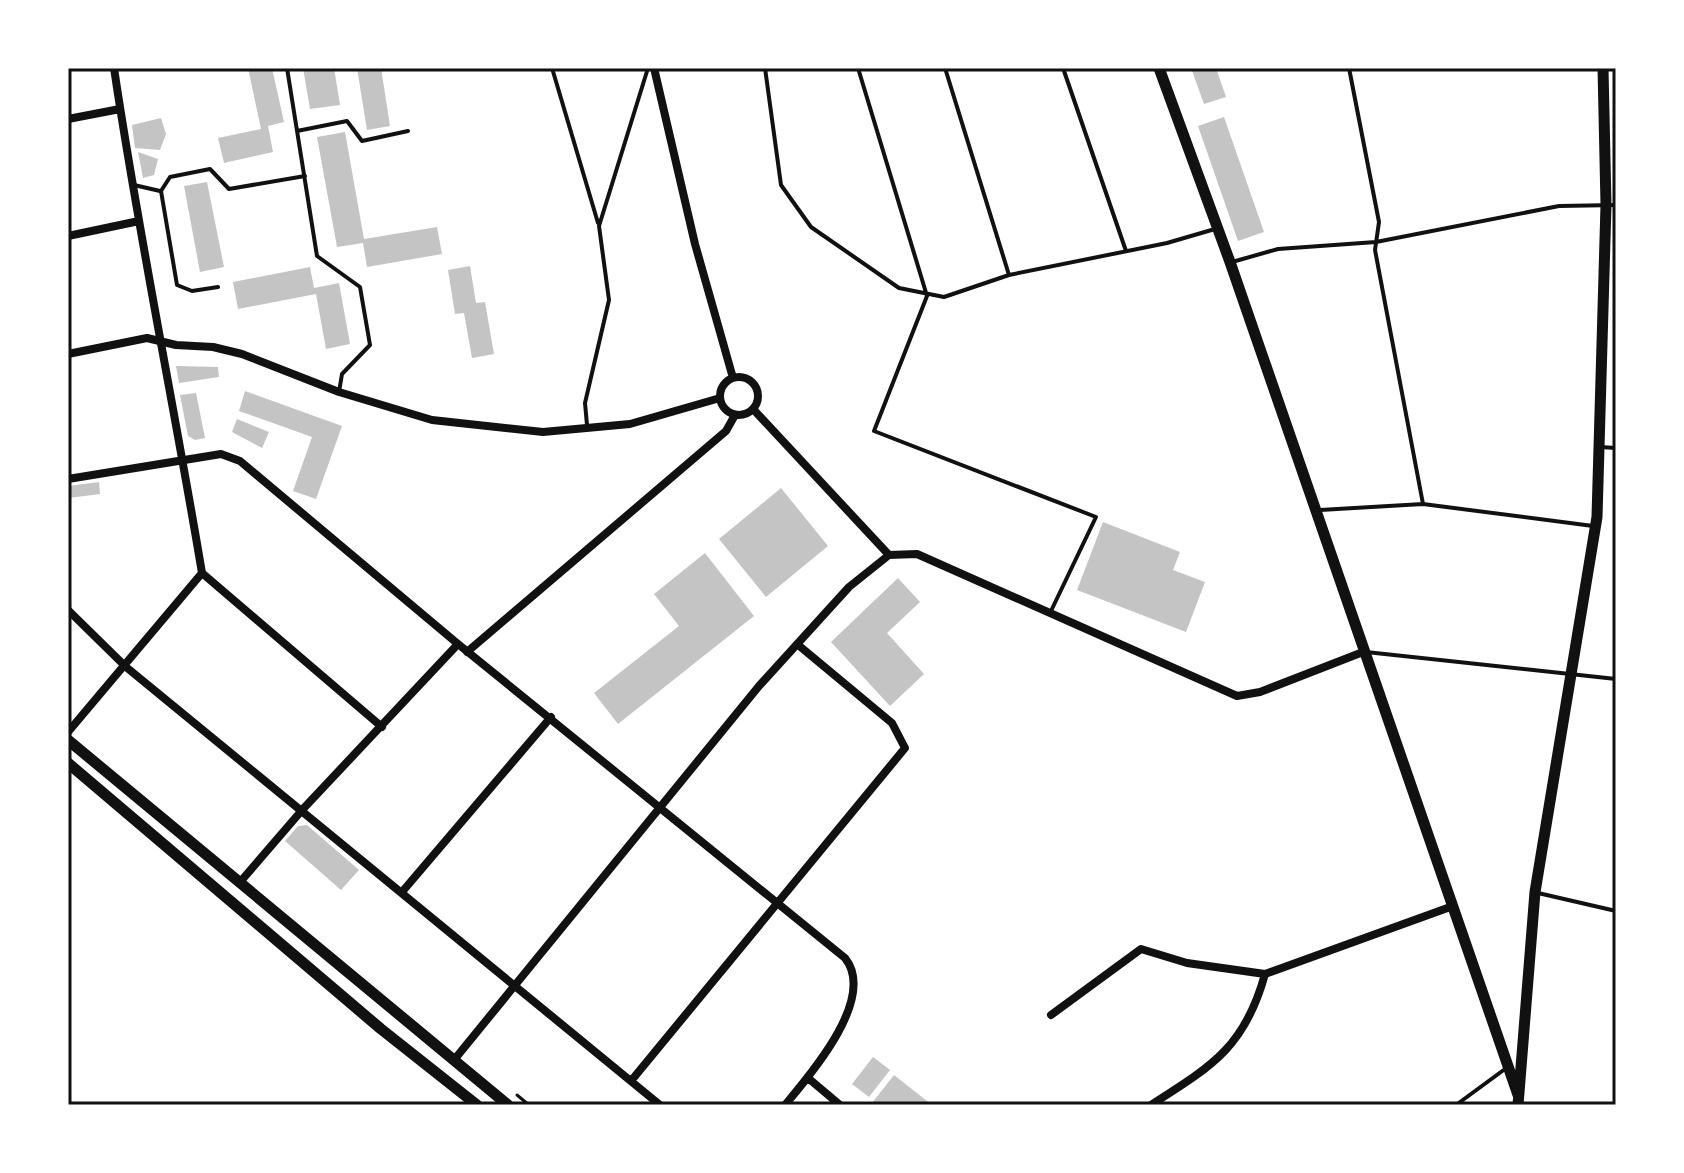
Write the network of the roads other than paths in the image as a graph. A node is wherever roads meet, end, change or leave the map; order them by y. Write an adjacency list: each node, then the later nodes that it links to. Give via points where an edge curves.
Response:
1 (114, 68): 12 (street)
2 (287, 68): 14 (lane)
3 (552, 68): 21 (lane)
4 (651, 68): 21 (lane); 32 (street)
5 (765, 68): 29 (lane, via 781,185 811,227 899,288)
6 (858, 68): 29 (lane)
7 (945, 68): 27 (lane)
8 (1063, 68): 25 (lane)
9 (1159, 68): 22 (street)
10 (1349, 68): 24 (lane, via 1379,222)
11 (1603, 68): 19 (street)
12 (120, 109): 13 (street); 17 (street)
13 (68, 119)
14 (297, 131): 15 (lane, via 347,121 362,141); 16 (lane)
15 (408, 131)
16 (305, 176): 18 (lane, via 229,189 210,169 170,177); 33 (lane, via 317,256 360,287 370,345 342,374)
17 (132, 185): 18 (lane); 20 (street)
18 (161, 191): 28 (lane, via 177,285 192,291)
19 (1611, 205): 24 (lane, via 1559,206); 38 (street)
20 (139, 221): 23 (street); 30 (street)
21 (599, 226): 37 (lane, via 609,300 585,403)
22 (1217, 228): 25 (lane); 26 (street)
23 (68, 236)
24 (1376, 242): 26 (lane, via 1278,249); 42 (lane)
25 (1126, 252): 27 (lane)
26 (1230, 262): 43 (street)
27 (1009, 275): 29 (lane, via 944,297)
28 (218, 287)
29 (927, 296): 48 (lane, via 874,431 1096,517)
30 (163, 342): 31 (street, via 147,338); 33 (street, via 242,354); 40 (street)
31 (68, 354)
32 (733, 378): 34 (street, via 723,385); 35 (street, via 746,378 755,387 758,399)
33 (339, 392): 37 (street, via 432,420 543,432)
34 (720, 398): 36 (street); 37 (street, via 630,424)
35 (753, 409): 36 (street); 45 (street)
36 (735, 415): 51 (street, via 726,431)
37 (587, 425)
38 (1598, 447): 39 (lane); 44 (street)
39 (1616, 448)
40 (183, 459): 41 (street); 46 (street); 49 (street, via 221,454 251,468)
41 (68, 479)
42 (1423, 504): 43 (lane); 44 (lane)
43 (1313, 510): 52 (street)
44 (1596, 526): 54 (street)
45 (889, 555): 48 (street, via 917,554); 50 (street, via 849,587)
46 (202, 573): 53 (street); 57 (street)
47 (68, 610): 53 (street)
48 (1050, 613): 52 (street, via 1237,696)
49 (458, 644): 51 (street); 57 (street)
50 (797, 644): 61 (street); 66 (street, via 892,723 905,748)
51 (467, 652): 56 (street)
52 (1363, 652): 54 (lane); 67 (street)
53 (126, 667): 58 (street); 62 (street)
54 (1573, 671): 55 (lane); 65 (street)
55 (1616, 679)
56 (551, 717): 61 (street); 64 (street)
57 (382, 727): 62 (street)
58 (68, 732)
59 (68, 740): 63 (street)
60 (68, 763): 74 (street)
61 (660, 807): 66 (street); 70 (street)
62 (303, 809): 63 (street); 64 (street)
63 (241, 881): 72 (street)
64 (402, 892): 70 (street)
65 (1535, 892): 68 (lane); 77 (street)
66 (779, 904): 75 (street, via 845,958 856,983 847,1015); 76 (street)
67 (1453, 906): 69 (street); 73 (street)
68 (1616, 911)
69 (1265, 974): 71 (street, via 1187,963 1141,949); 83 (street, via 1245,1028 1228,1049)
70 (514, 985): 72 (street); 76 (street)
71 (1051, 1015)
72 (454, 1060): 74 (street); 79 (street)
73 (1507, 1067): 77 (street); 84 (lane)
74 (441, 1076): 78 (street)
75 (808, 1078): 81 (street); 82 (street)
76 (631, 1081): 80 (street)
77 (1518, 1100)
78 (477, 1105)
79 (508, 1105)
80 (660, 1105)
81 (785, 1105)
82 (840, 1105)
83 (1151, 1105)
84 (1456, 1105)

